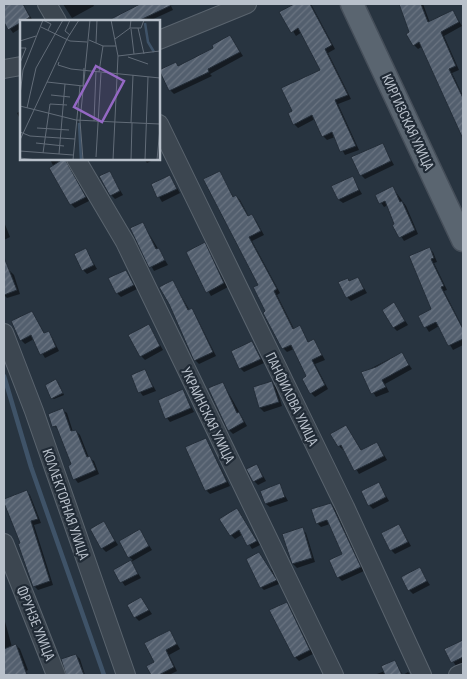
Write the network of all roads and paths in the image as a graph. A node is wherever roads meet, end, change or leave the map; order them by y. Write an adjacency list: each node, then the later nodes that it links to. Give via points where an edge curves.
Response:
1 (47, 4): 4 (street)
2 (247, 4): 5 (street)
3 (352, 4): 10 (main road, КИРГИЗСКАЯ УЛИЦА)
4 (56, 20)
5 (160, 40)
6 (20, 66): 7 (street)
7 (4, 69)
8 (160, 126): 17 (street, ПАНФИЛОВА УЛИЦА)
9 (77, 160): 16 (street, УКРАИНСКАЯ УЛИЦА, via 125,242)
10 (463, 240)
11 (4, 333): 15 (street, КОЛЛЕКТОРНАЯ УЛИЦА)
12 (4, 543): 14 (street, ФРУНЗЕ УЛИЦА)
13 (463, 673): 18 (street)
14 (56, 675)
15 (126, 675)
16 (334, 675)
17 (422, 675)
18 (458, 675)

